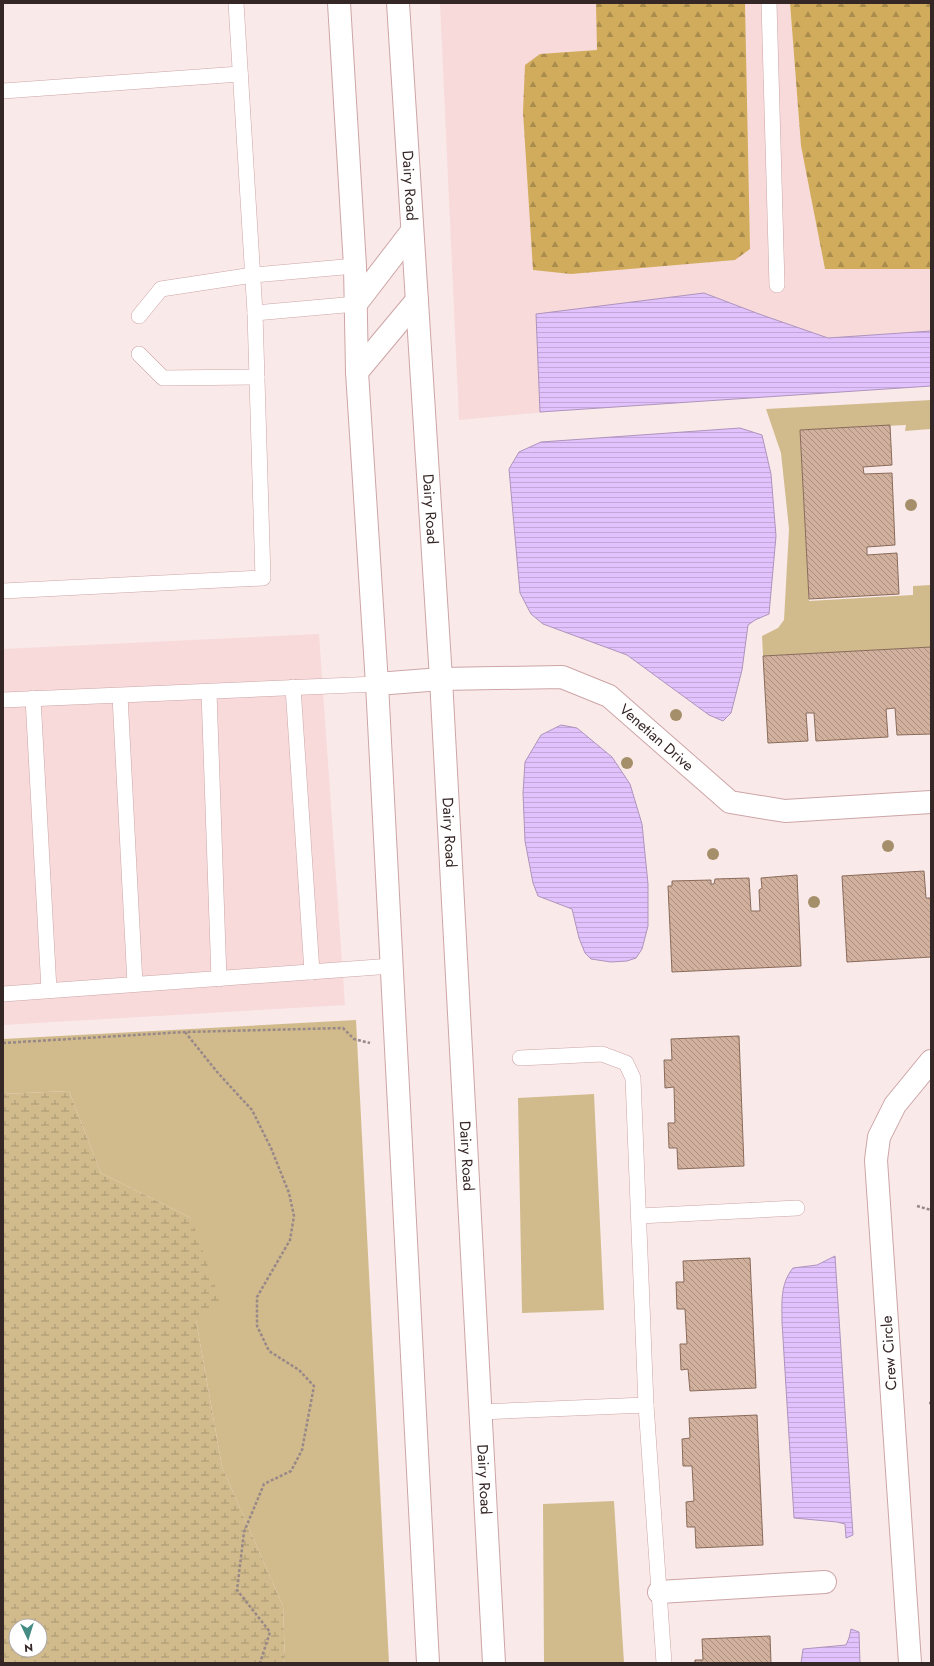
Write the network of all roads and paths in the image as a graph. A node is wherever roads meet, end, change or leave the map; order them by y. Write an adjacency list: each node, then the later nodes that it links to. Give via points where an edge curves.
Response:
1 (236, 3): 5 (lane)
2 (339, 3): 8 (street)
3 (398, 3): 7 (street, Dairy Road)
4 (769, 3): 10 (lane)
5 (240, 74): 6 (lane); 9 (lane)
6 (3, 91)
7 (412, 231): 11 (street, Dairy Road); 12 (street)
8 (355, 266): 9 (lane); 12 (street)
9 (253, 275): 13 (lane); 14 (lane, via 161,289)
10 (777, 285)
11 (417, 300): 16 (street); 19 (street, Dairy Road)
12 (356, 304): 13 (lane); 16 (street)
13 (255, 313): 17 (lane)
14 (139, 316)
15 (139, 354): 17 (lane, via 163,378)
16 (358, 372): 20 (street)
17 (257, 377): 18 (lane, via 263,578)
18 (3, 591)
19 (441, 679): 20 (street, Venetian Drive); 26 (street, Venetian Drive, via 562,678 609,696 730,802 785,811); 43 (street, Dairy Road)
20 (377, 684): 21 (lane); 27 (street)
21 (293, 687): 22 (lane); 28 (lane)
22 (209, 692): 23 (lane); 29 (lane)
23 (120, 696): 24 (lane); 30 (lane)
24 (33, 698): 25 (lane); 31 (lane)
25 (3, 700)
26 (931, 802)
27 (392, 966): 28 (lane); 47 (street)
28 (312, 972): 29 (lane)
29 (219, 978): 30 (lane)
30 (135, 984): 31 (lane)
31 (49, 990): 32 (lane)
32 (3, 994)
33 (185, 1032): 34 (path); 35 (path, via 343,1028 354,1039); 46 (path, via 252,1110 289,1193 294,1216 290,1240 258,1297 257,1326 269,1351 300,1370 314,1386 302,1450 291,1471 264,1484 244,1532 237,1590 270,1632)
34 (3, 1043)
35 (370, 1043)
36 (520, 1058): 41 (lane, via 602,1054 626,1063 633,1078)
37 (931, 1061): 50 (street, Crew Circle, via 895,1104 879,1137 876,1160)
38 (918, 1206): 40 (path)
39 (797, 1208): 41 (lane)
40 (931, 1210)
41 (639, 1216): 42 (lane)
42 (646, 1405): 43 (lane); 45 (lane)
43 (480, 1412): 48 (street, Dairy Road)
44 (825, 1582): 45 (street)
45 (659, 1592): 49 (lane)
46 (260, 1663)
47 (428, 1663)
48 (494, 1663)
49 (664, 1663)
50 (910, 1663)

